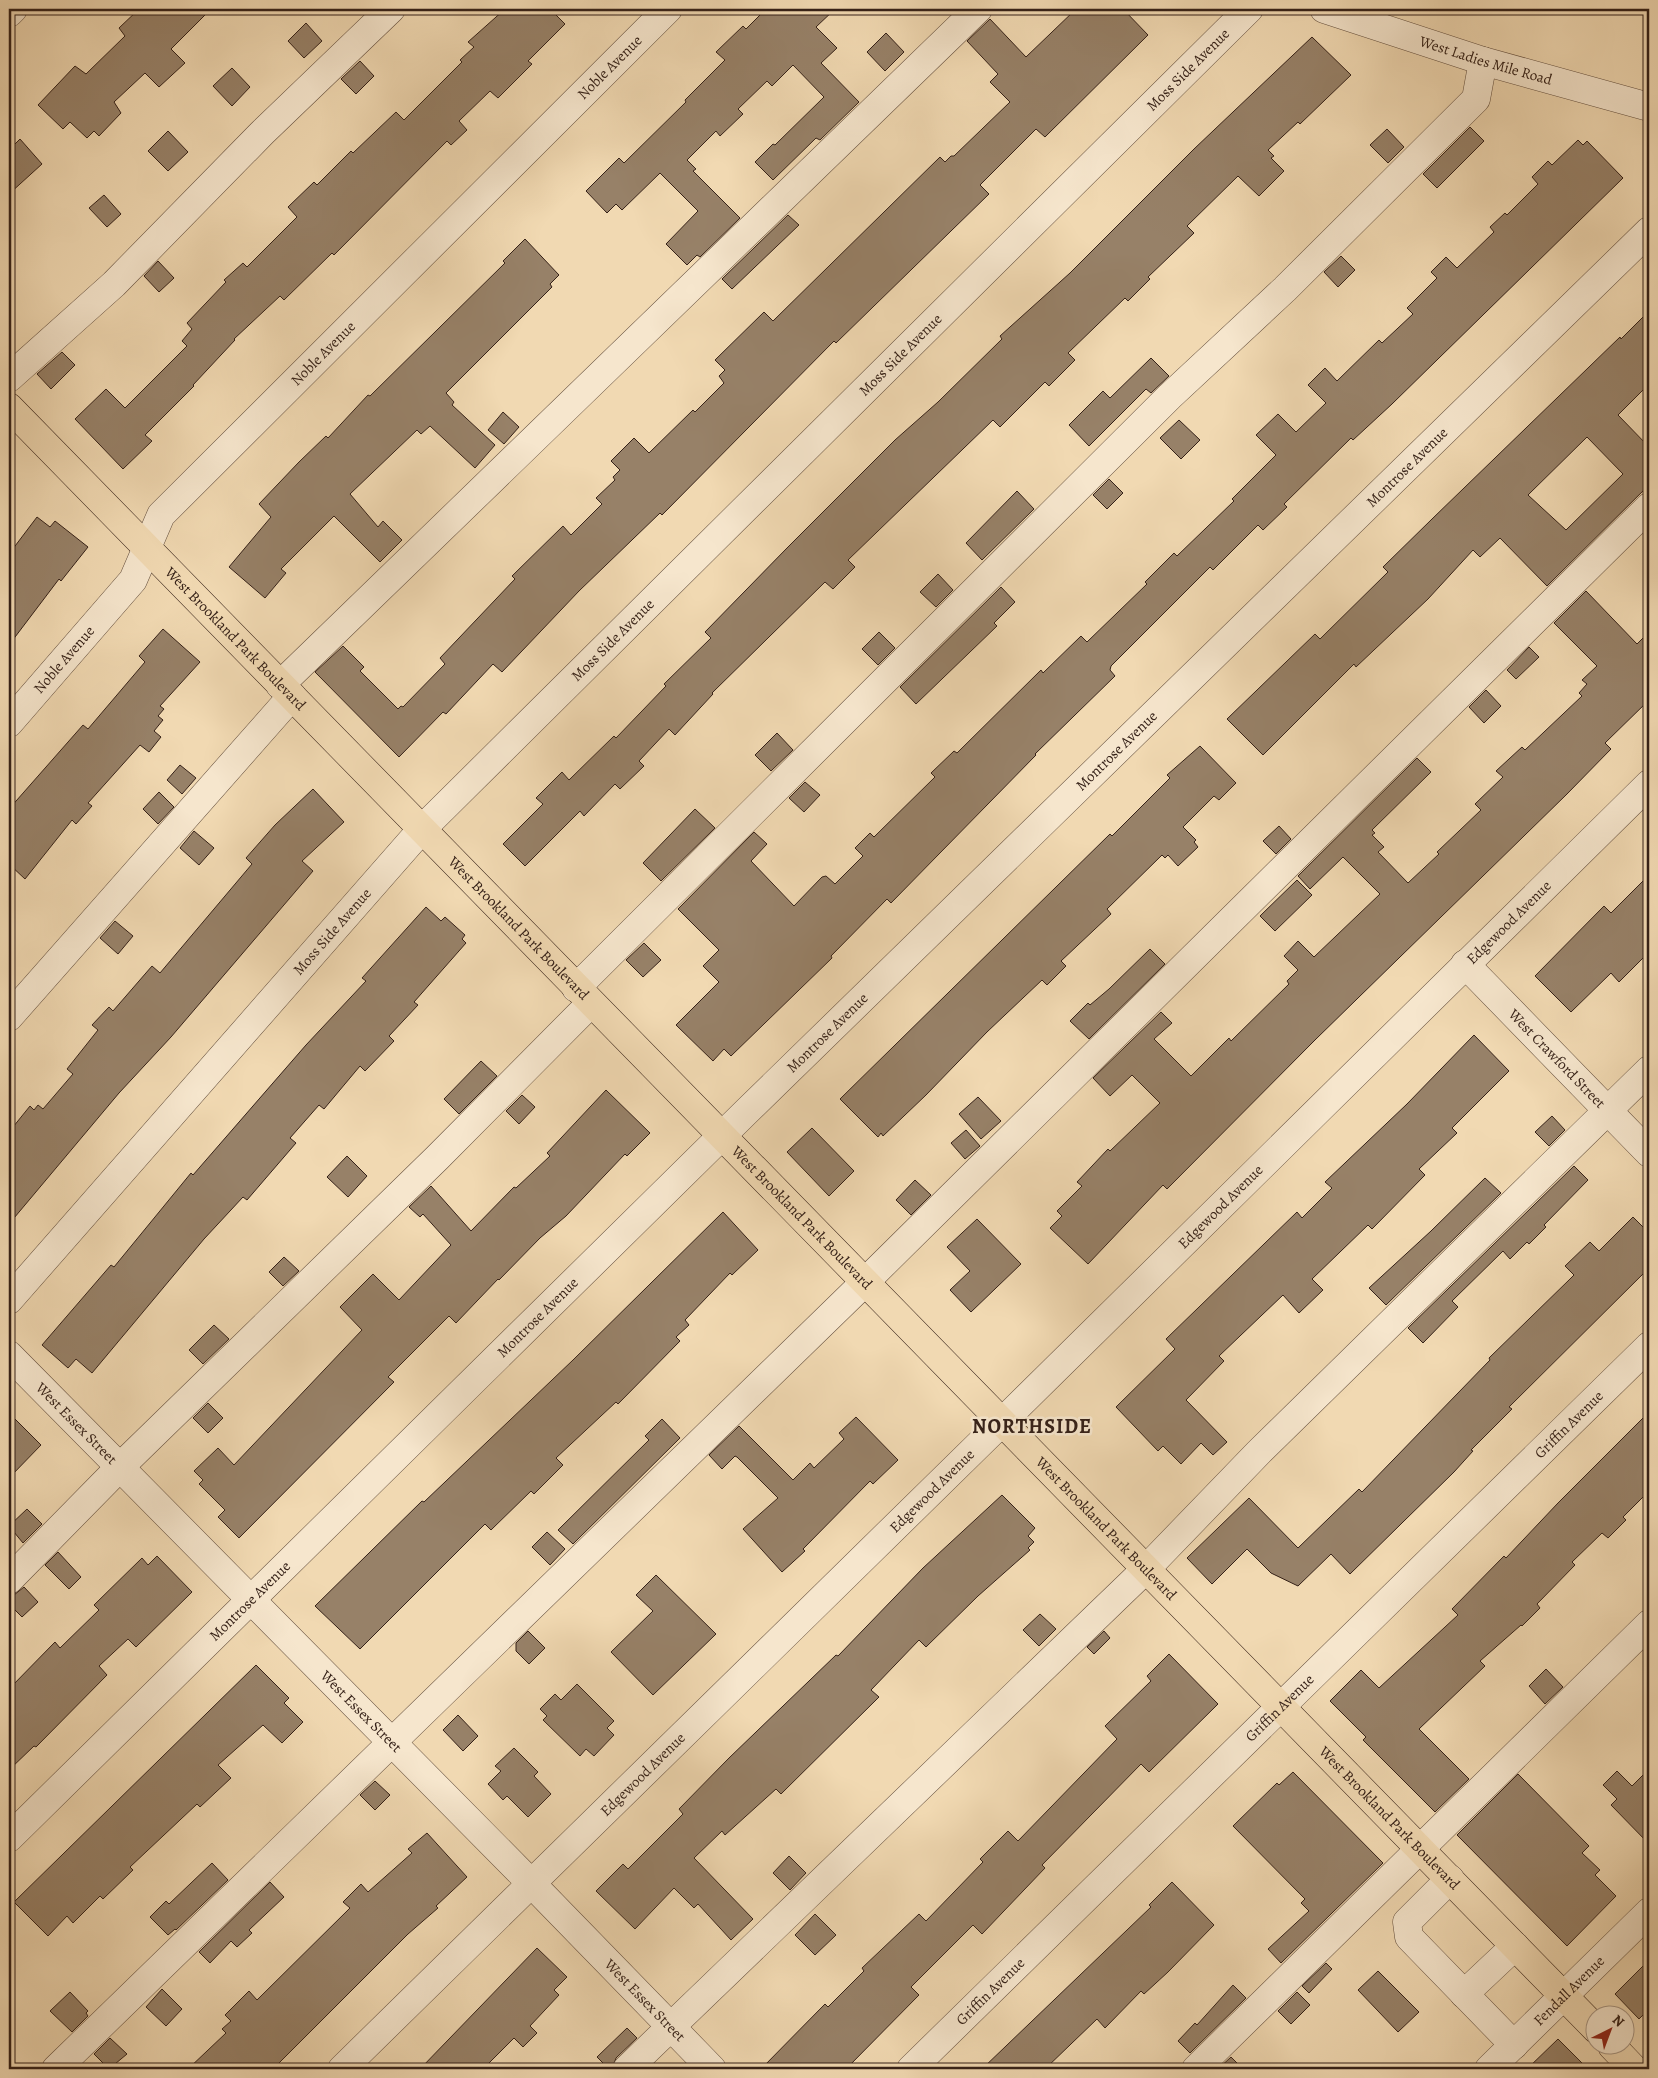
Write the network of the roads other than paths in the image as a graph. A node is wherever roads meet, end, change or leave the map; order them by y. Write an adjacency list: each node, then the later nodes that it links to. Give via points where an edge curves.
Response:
1 (13, 9): 7 (street)
2 (391, 9): 11 (street, via 262,133 114,284)
3 (668, 9): 14 (street, Noble Avenue, via 161,515)
4 (978, 9): 15 (street)
5 (1249, 9): 18 (street, Moss Side Avenue)
6 (1324, 9): 8 (street, West Ladies Mile Road)
7 (9, 13)
8 (1483, 61): 9 (street, West Ladies Mile Road); 20 (street, via 1476,99 1285,289 1169,396)
9 (1649, 107)
10 (1649, 231): 24 (street, Montrose Avenue)
11 (9, 378)
12 (11, 414): 14 (main road, West Brookland Park Boulevard)
13 (1649, 507): 26 (street)
14 (146, 548): 15 (main road, West Brookland Park Boulevard); 16 (street, Noble Avenue, via 133,580)
15 (286, 691): 18 (main road, West Brookland Park Boulevard); 21 (street)
16 (9, 723)
17 (1649, 784): 19 (street, Edgewood Avenue)
18 (422, 829): 20 (main road, West Brookland Park Boulevard); 27 (street, Moss Side Avenue)
19 (1465, 964): 23 (street, West Crawford Street); 30 (street, Edgewood Avenue)
20 (584, 996): 24 (main road, West Brookland Park Boulevard); 31 (street, via 437,1158)
21 (9, 1018)
22 (1649, 1070): 23 (street)
23 (1607, 1112): 25 (street, West Crawford Street); 32 (street, via 1259,1452)
24 (722, 1136): 26 (main road, West Brookland Park Boulevard); 34 (street, Montrose Avenue)
25 (1649, 1153)
26 (864, 1282): 30 (main road, West Brookland Park Boulevard); 37 (street)
27 (9, 1300)
28 (1649, 1346): 36 (street, Griffin Avenue)
29 (9, 1355): 31 (street, West Essex Street)
30 (1002, 1422): 32 (main road, West Brookland Park Boulevard); 41 (street, Edgewood Avenue)
31 (120, 1467): 33 (street); 34 (street, West Essex Street)
32 (1146, 1569): 36 (main road, West Brookland Park Boulevard); 47 (street)
33 (9, 1580)
34 (251, 1601): 37 (street, West Essex Street); 38 (street, Montrose Avenue)
35 (1649, 1624): 39 (street)
36 (1282, 1707): 39 (main road, West Brookland Park Boulevard); 54 (street, Griffin Avenue)
37 (392, 1741): 41 (street, West Essex Street); 50 (street)
38 (9, 1838)
39 (1420, 1848): 40 (main road, West Brookland Park Boulevard); 55 (street)
40 (1450, 1879): 43 (main road, West Brookland Park Boulevard); 44 (street, via 1407,1922 1409,1937)
41 (531, 1883): 47 (street, West Essex Street); 51 (street, Edgewood Avenue)
42 (1649, 1912): 45 (street, Fendall Avenue)
43 (1515, 1946): 44 (street); 45 (main road, West Brookland Park Boulevard)
44 (1464, 1994): 48 (street)
45 (1564, 1996): 46 (main road, West Brookland Park Boulevard); 48 (street, Fendall Avenue)
46 (1586, 2019)
47 (670, 2027): 52 (street); 53 (street, West Essex Street)
48 (1514, 2045): 56 (street, Fendall Avenue)
49 (1622, 2056): 57 (main road)
50 (56, 2069)
51 (342, 2069)
52 (627, 2069)
53 (712, 2069)
54 (911, 2069)
55 (1196, 2069)
56 (1490, 2069)
57 (1634, 2069)

